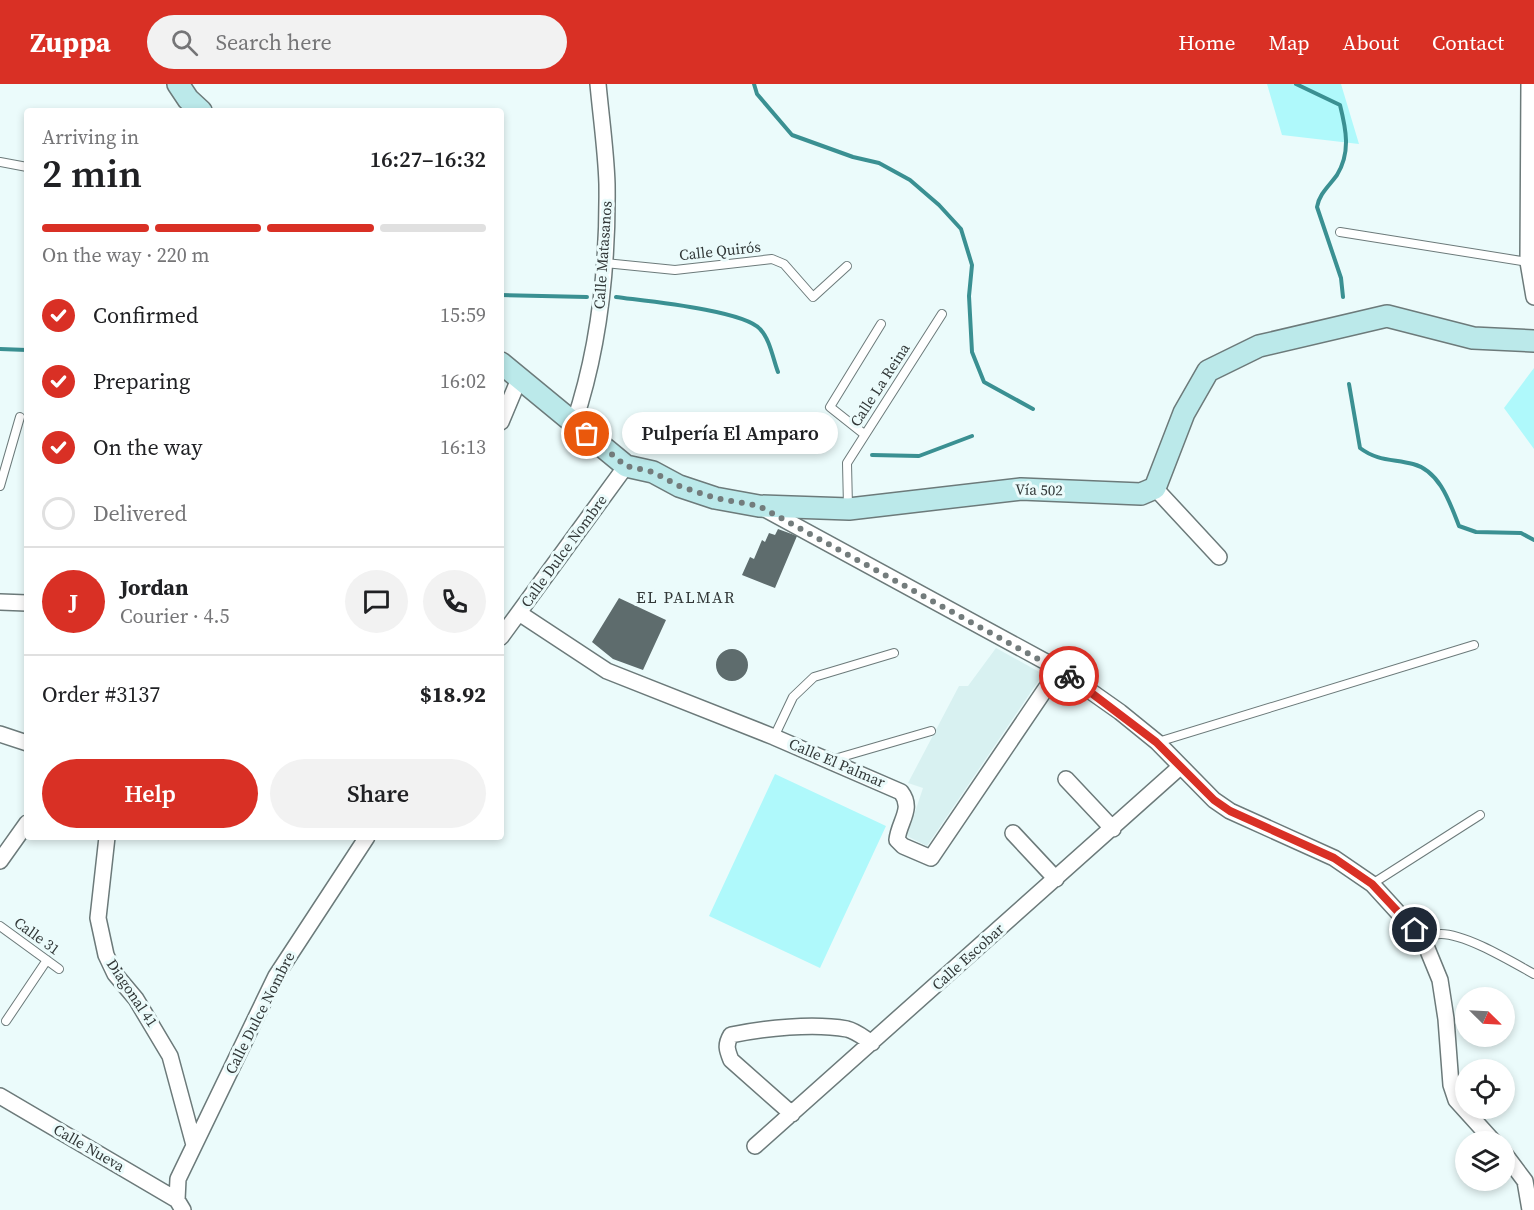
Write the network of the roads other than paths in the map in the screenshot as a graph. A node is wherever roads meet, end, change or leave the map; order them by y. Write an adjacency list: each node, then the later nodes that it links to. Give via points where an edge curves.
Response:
1 (178, 84): 4 (street)
2 (598, 84): 9 (street, Calle Matasanos, via 607,183)
3 (1529, 84): 8 (street)
4 (198, 108)
5 (0, 162): 6 (lane)
6 (24, 166)
7 (1340, 232): 8 (lane)
8 (1528, 262): 11 (street)
9 (605, 263): 10 (lane, Calle Quirós, via 675,270 772,259 784,264 813,297); 19 (street, Calle Matasanos, via 595,348)
10 (846, 266)
11 (1534, 297)
12 (942, 314): 20 (lane, Calle La Reina)
13 (880, 324): 20 (lane, via 830,407)
14 (1534, 341): 23 (street, via 1473,338 1387,316 1259,346 1208,371 1184,413)
15 (504, 366): 16 (street, Vía 502)
16 (519, 379): 17 (street); 19 (street, Vía 502)
17 (504, 415)
18 (20, 417): 22 (lane)
19 (574, 423): 21 (street, Vía 502)
20 (864, 434): 25 (lane, Calle La Reina, via 847,463)
21 (626, 466): 24 (street, Vía 502, via 653,472 715,498); 29 (street, Calle Dulce Nombre)
22 (0, 486)
23 (1155, 488): 25 (street, Vía 502, via 1141,494 1021,489); 26 (street)
24 (759, 506): 25 (street, Vía 502); 33 (street)
25 (849, 509)
26 (1218, 557)
27 (0, 602): 28 (street)
28 (24, 603)
29 (519, 613): 30 (street, Calle Dulce Nombre); 36 (street, Calle El Palmar, via 607,671)
30 (504, 633)
31 (1474, 645): 38 (lane)
32 (894, 653): 36 (lane, via 814,677 794,697)
33 (1059, 669): 38 (street); 39 (street, Calle El Palmar, via 931,858 897,840 908,810 902,792)
34 (931, 731): 39 (lane)
35 (0, 734): 37 (street)
36 (774, 737): 39 (street, Calle El Palmar)
37 (24, 742)
38 (1156, 742): 40 (street)
39 (831, 761)
40 (1180, 767): 44 (street, Calle Escobar); 50 (street, via 1230,811 1334,858)
41 (1066, 779): 44 (street)
42 (1480, 815): 50 (lane)
43 (24, 827): 48 (street)
44 (1113, 829): 49 (street, Calle Escobar)
45 (1013, 833): 49 (street)
46 (107, 840): 61 (street, Diagonal 41, via 98,918 106,955 170,1056)
47 (365, 840): 61 (street, Calle Dulce Nombre, via 276,976)
48 (0, 861)
49 (1056, 879): 57 (street, Calle Escobar)
50 (1372, 884): 52 (street)
51 (0, 926): 53 (lane, Calle 31)
52 (1424, 941): 55 (lane, via 1435,934 1450,935); 60 (street, via 1440,980 1451,1085 1456,1100)
53 (47, 960): 54 (lane, Calle 31); 56 (lane)
54 (59, 969)
55 (1534, 974)
56 (6, 1021)
57 (872, 1042): 59 (street, Calle Escobar); 59 (street, via 850,1029 820,1027 731,1035 727,1043 731,1060)
58 (0, 1096): 64 (street, Calle Nueva)
59 (792, 1114): 62 (street, Calle Escobar)
60 (1484, 1131)
61 (194, 1145): 64 (street, Calle Dulce Nombre, via 178,1179)
62 (755, 1146)
63 (1515, 1168): 65 (street, via 1525,1181)
64 (180, 1205)
65 (1530, 1210)

